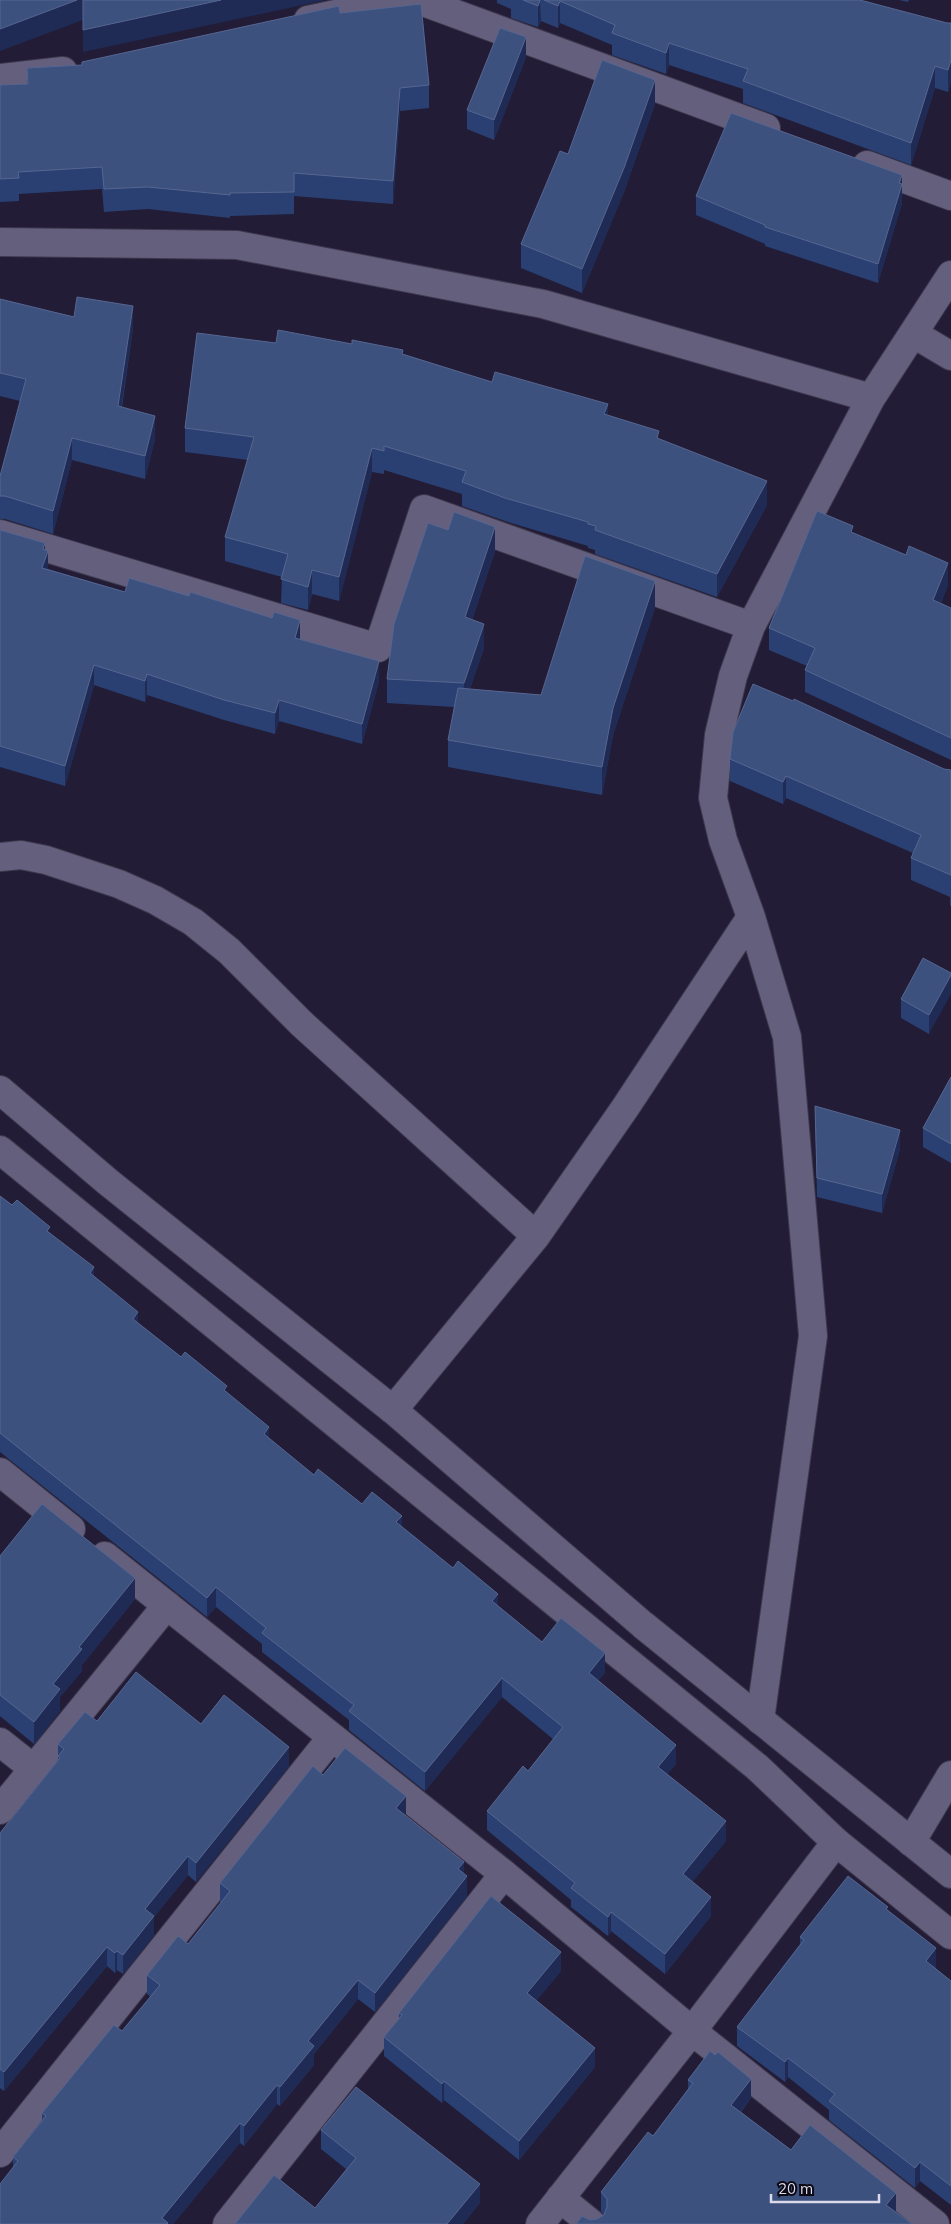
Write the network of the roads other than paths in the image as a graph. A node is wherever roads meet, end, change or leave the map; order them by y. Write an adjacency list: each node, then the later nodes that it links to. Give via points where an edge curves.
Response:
1 (400, 0): 3 (street)
2 (418, 0): 6 (street)
3 (280, 27)
4 (84, 68): 5 (street)
5 (0, 78)
6 (792, 137)
7 (848, 158): 8 (street)
8 (951, 196)
9 (0, 242): 13 (street, via 237,245 543,304)
10 (951, 275): 11 (street)
11 (914, 334): 12 (street); 13 (street)
12 (951, 356)
13 (871, 398): 15 (street)
14 (0, 534): 15 (street, via 378,648 424,509)
15 (751, 626): 16 (street)
16 (733, 676): 17 (street); 19 (street, via 719,735 713,798)
17 (759, 688)
18 (0, 857): 22 (street, via 21,855 46,860 119,884 193,922 229,951 302,1024)
19 (751, 918): 22 (street); 26 (street, via 787,1037 813,1336)
20 (0, 1090): 23 (street, via 108,1182)
21 (0, 1150): 32 (street, via 749,1760)
22 (536, 1236): 23 (street)
23 (393, 1410): 26 (street, via 643,1625)
24 (0, 1472): 25 (street)
25 (167, 1605): 27 (street); 29 (street)
26 (760, 1720): 33 (street)
27 (332, 1737): 34 (street); 38 (street)
28 (0, 1742): 29 (street)
29 (34, 1769): 31 (street)
30 (951, 1775): 33 (street)
31 (0, 1810)
32 (836, 1842): 36 (street); 37 (street)
33 (911, 1842): 35 (street)
34 (504, 1874): 37 (street); 40 (street)
35 (951, 1874)
36 (951, 1935)
37 (692, 2031): 39 (street); 43 (street)
38 (0, 2153)
39 (560, 2198): 41 (street); 42 (street)
40 (227, 2224)
41 (540, 2224)
42 (592, 2224)
43 (935, 2224)

